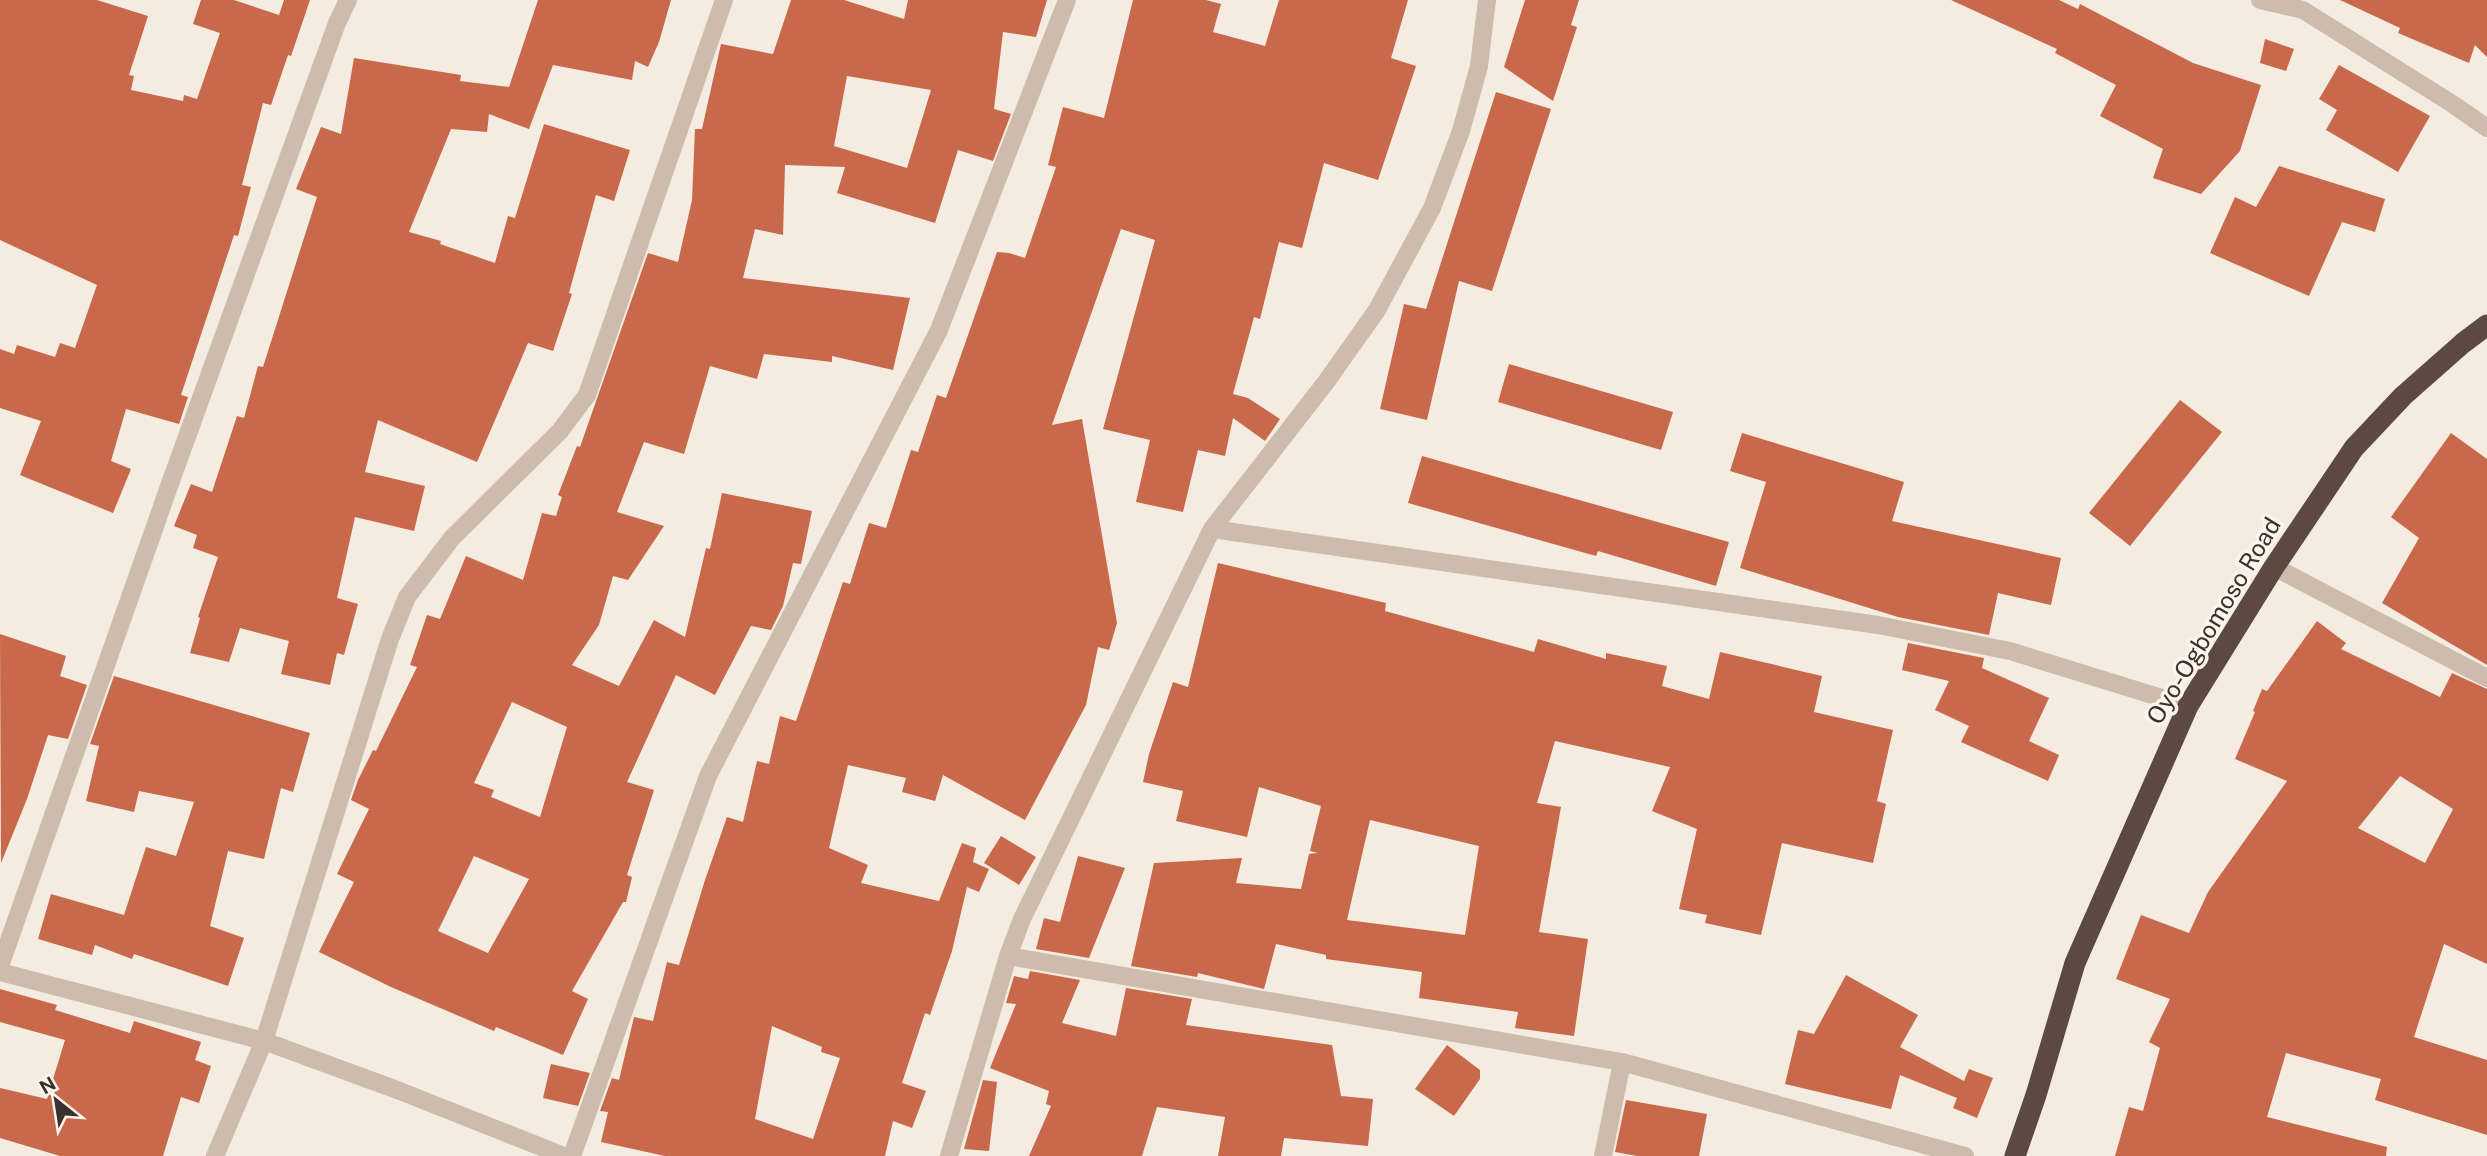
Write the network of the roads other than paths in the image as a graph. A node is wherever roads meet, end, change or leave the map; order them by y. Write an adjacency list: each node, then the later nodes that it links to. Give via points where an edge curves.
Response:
1 (348, 0): 14 (street, via 172,478)
2 (724, 0): 16 (street, via 587,395 560,431 452,537 407,597)
3 (1067, 0): 20 (street, via 939,330 708,776)
4 (1487, 0): 9 (street, via 1479,66 1432,208 1377,310)
5 (2260, 0): 6 (street)
6 (2305, 5): 7 (street)
7 (2487, 128)
8 (2487, 325): 10 (highway, Oyo-Ogbomoso Road, via 2403,396 2354,448)
9 (1212, 529): 12 (street, via 1878,625 2010,651); 13 (street)
10 (2274, 566): 11 (street); 12 (highway, Oyo-Ogbomoso Road)
11 (2487, 678)
12 (2188, 706): 24 (highway, Oyo-Ogbomoso Road, via 2076,963)
13 (1008, 956): 17 (street); 21 (street)
14 (0, 966)
15 (0, 972): 16 (street)
16 (264, 1041): 18 (street); 19 (street)
17 (1622, 1062): 22 (street); 23 (street)
18 (215, 1156)
19 (564, 1156)
20 (572, 1156)
21 (949, 1156)
22 (1603, 1156)
23 (1965, 1156)
24 (2014, 1156)

